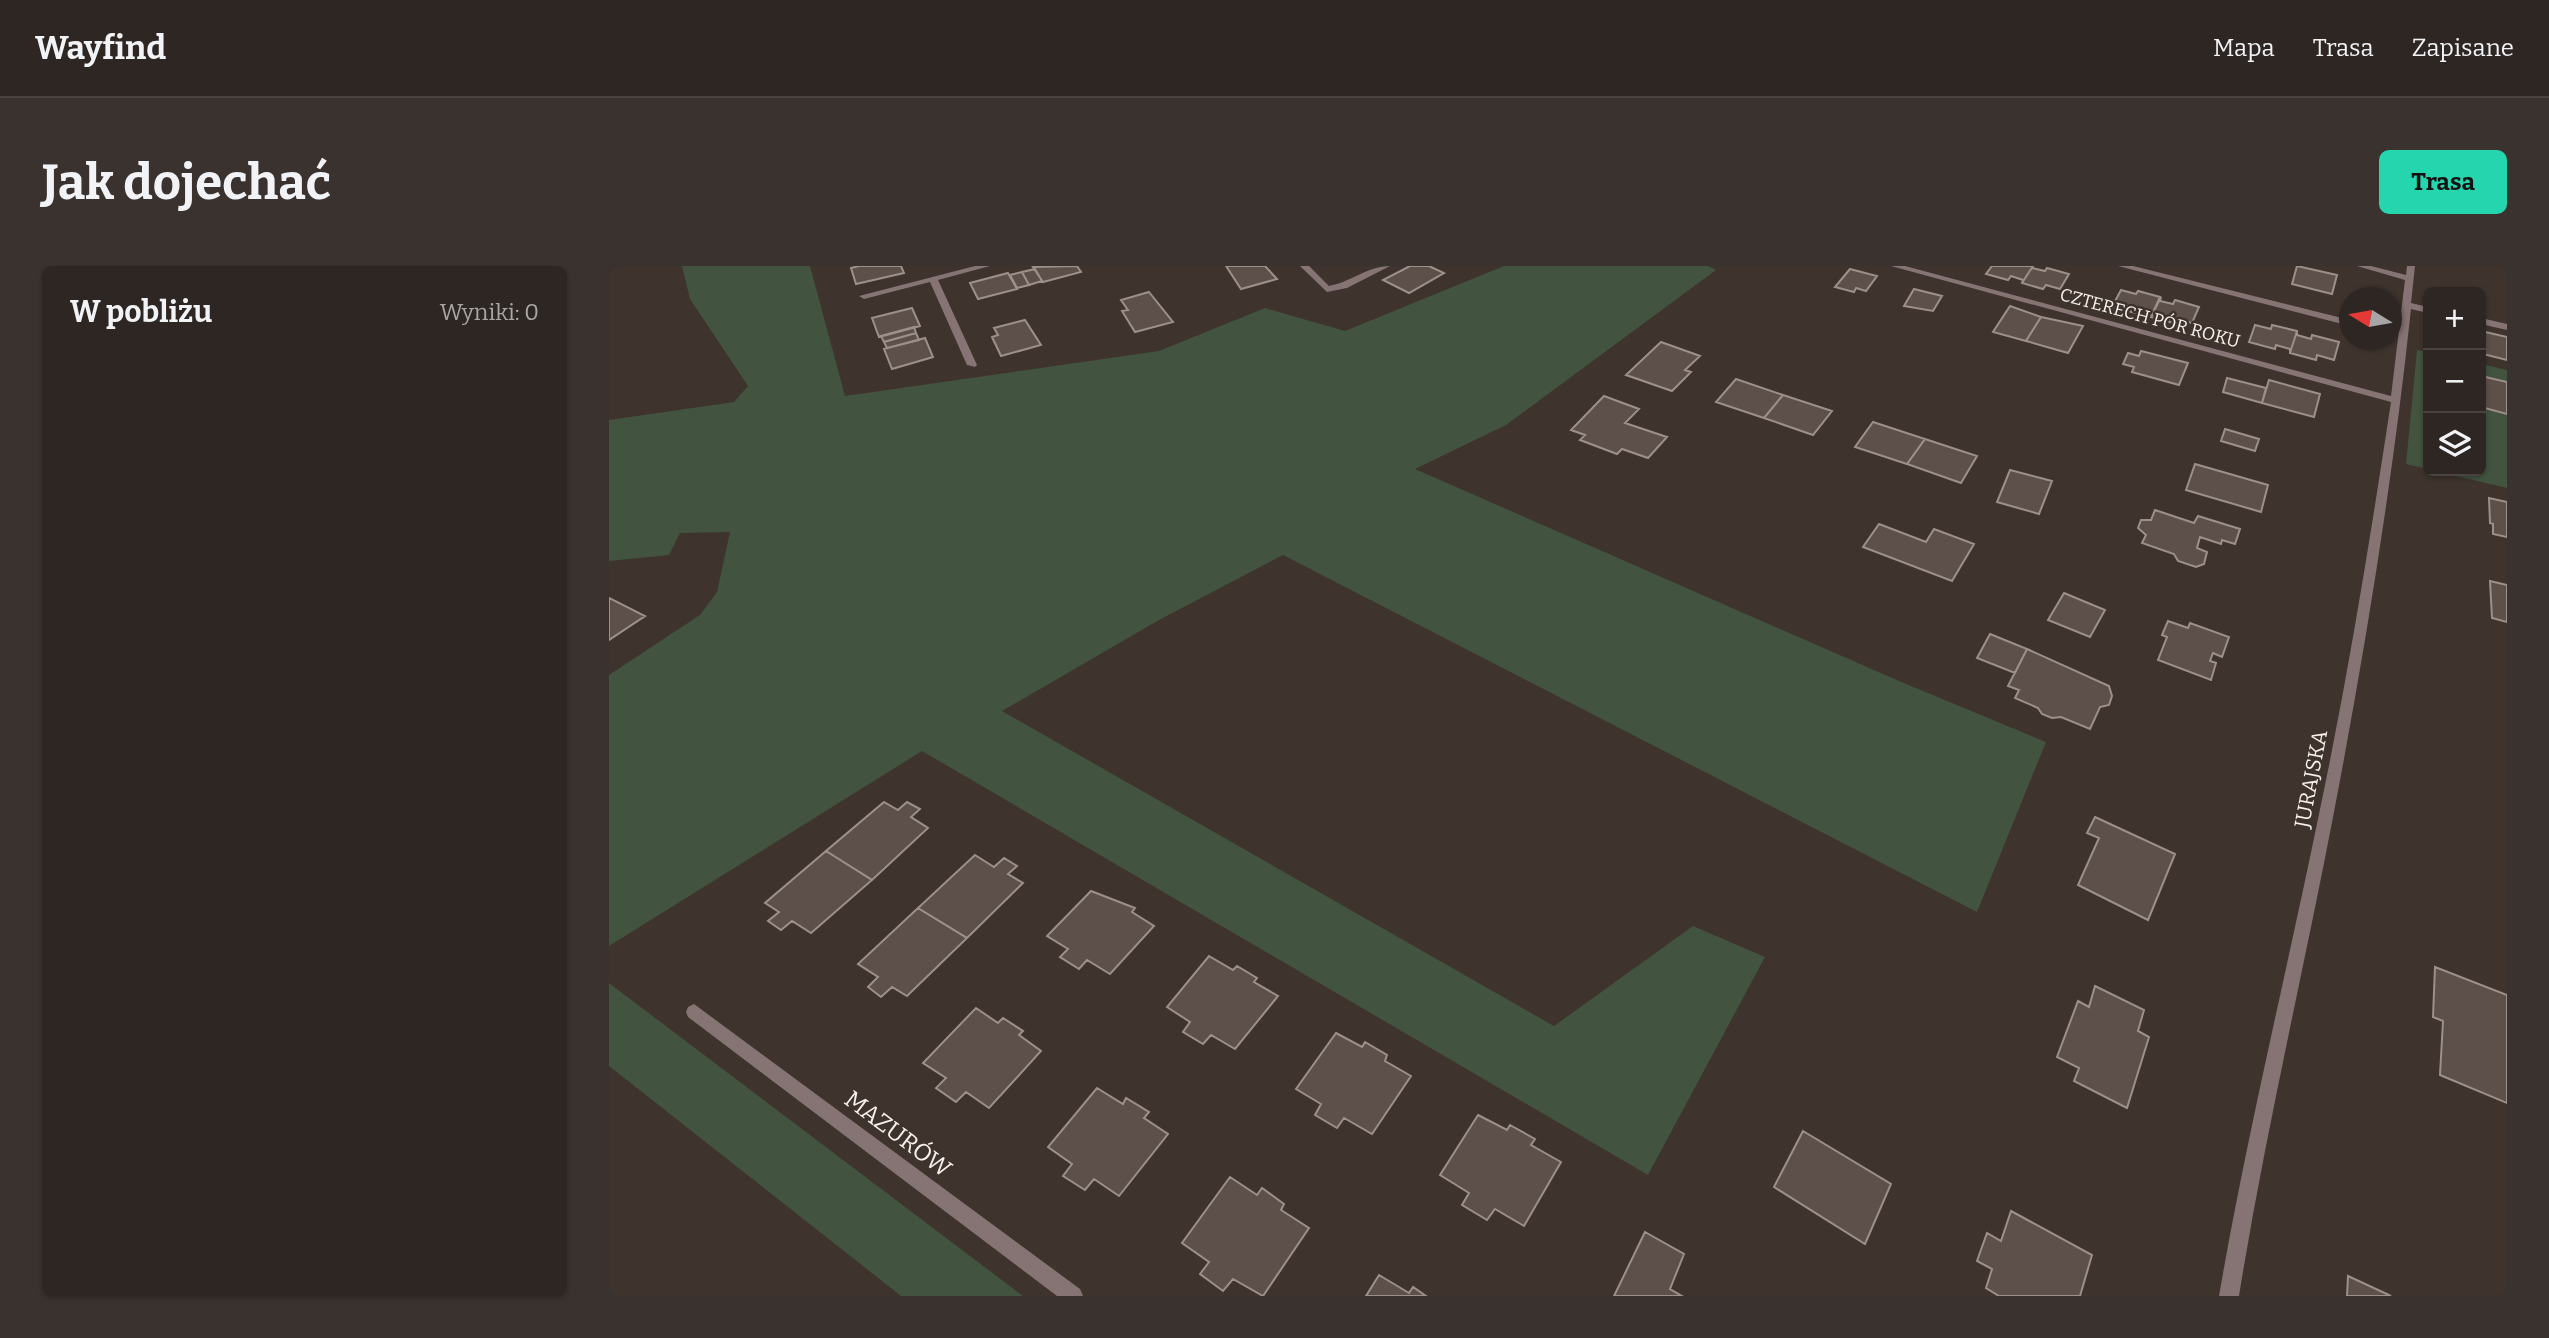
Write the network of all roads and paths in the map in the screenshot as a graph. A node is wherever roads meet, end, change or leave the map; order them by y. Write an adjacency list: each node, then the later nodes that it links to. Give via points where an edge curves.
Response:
1 (986, 266): 8 (street)
2 (1304, 266): 3 (street, via 1327,289)
3 (1386, 266)
4 (1895, 266): 18 (street, CZTERECH PÓR ROKU)
5 (2122, 266): 13 (street)
6 (2361, 266): 7 (street)
7 (2410, 272): 10 (street, JURAJSKA)
8 (933, 279): 9 (street); 17 (street)
9 (864, 296)
10 (2406, 305): 11 (street); 12 (street, JURAJSKA)
11 (2423, 309)
12 (2402, 318)
13 (2339, 320)
14 (2486, 322): 15 (street)
15 (2507, 327)
16 (2397, 350): 18 (street, JURAJSKA)
17 (972, 365)
18 (2396, 400): 21 (street, JURAJSKA, via 2371,575 2337,758)
19 (694, 1012): 20 (street, MAZURÓW)
20 (1073, 1296)
21 (2229, 1296)

